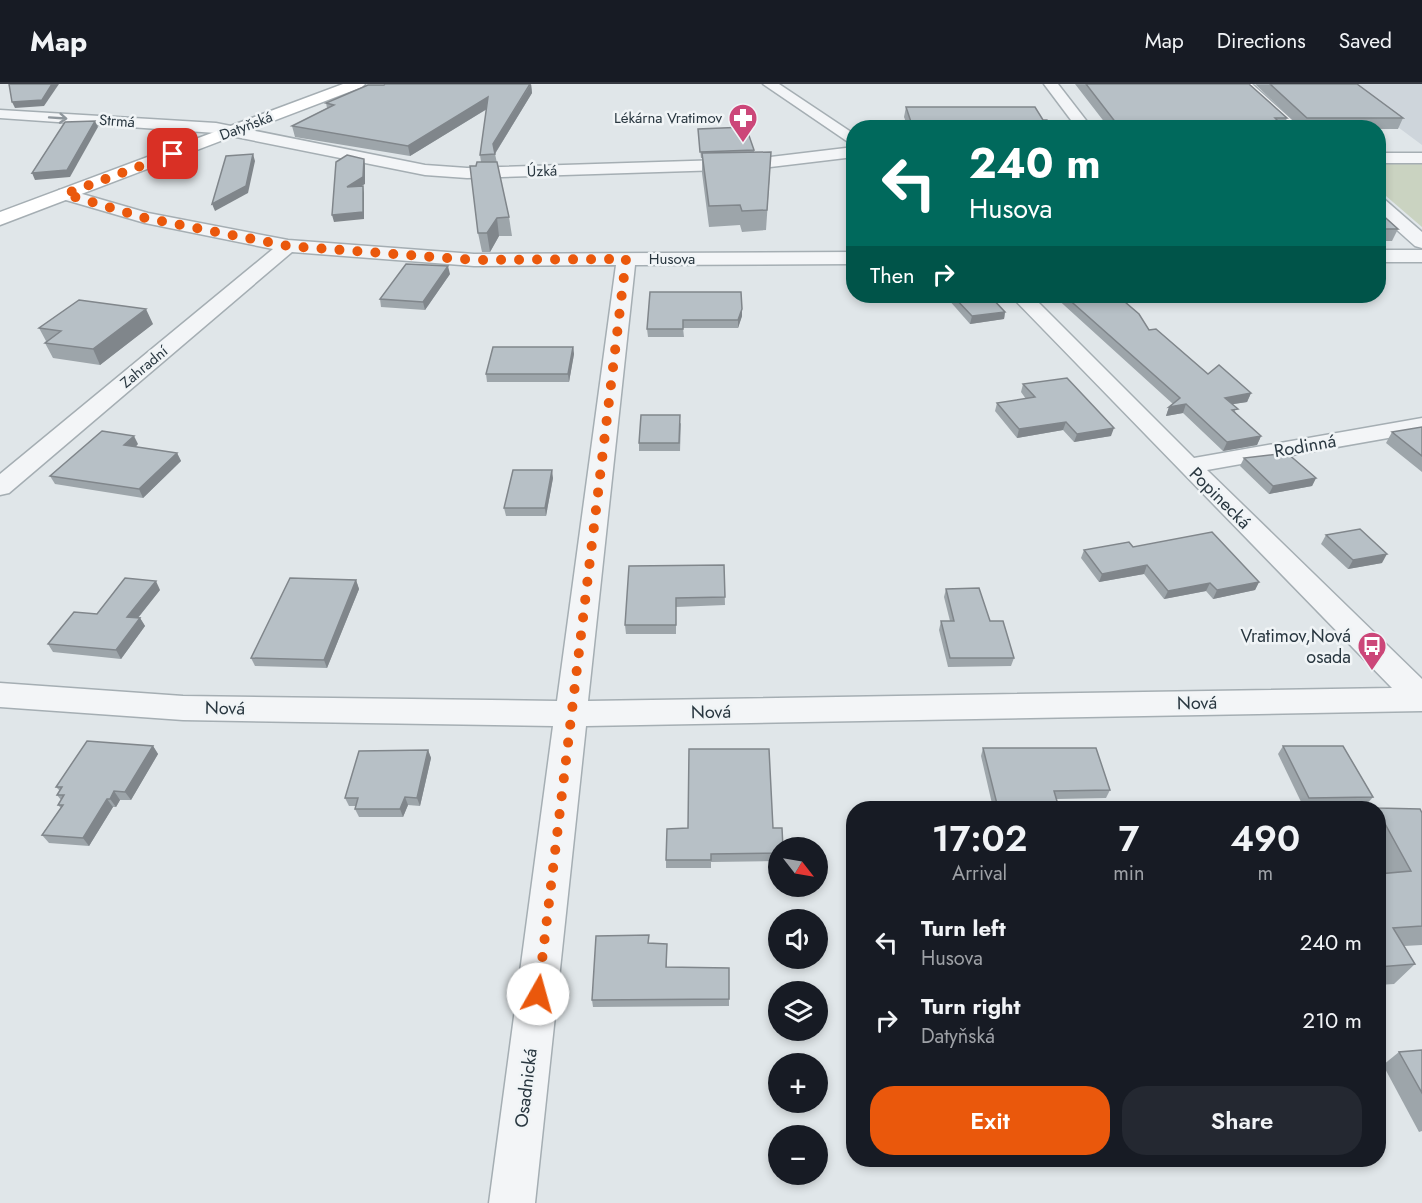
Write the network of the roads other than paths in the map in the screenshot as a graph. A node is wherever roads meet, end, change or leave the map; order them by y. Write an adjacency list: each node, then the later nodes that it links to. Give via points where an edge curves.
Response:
1 (357, 84): 8 (main road, Datyňská)
2 (770, 84): 9 (street)
3 (1051, 84): 6 (street)
4 (1244, 84): 7 (street)
5 (0, 114): 8 (street, Strmá, one-way to 8)
6 (1079, 120)
7 (1285, 120)
8 (234, 130): 10 (street, Úzká, via 425,170 467,173 754,164); 13 (main road, Datyňská)
9 (846, 136)
10 (846, 154)
11 (1386, 158): 12 (street)
12 (1422, 158)
13 (65, 194): 15 (main road, Datyňská); 17 (street, Husova, via 145,218)
14 (1386, 210): 16 (street)
15 (0, 219)
16 (1422, 242)
17 (288, 246): 21 (street, Husova, via 474,260); 25 (street, Zahradní)
18 (1386, 256): 19 (street)
19 (1422, 256)
20 (846, 258): 21 (street, Husova)
21 (626, 259): 28 (street, Osadnická)
22 (1028, 303): 24 (street, Popinecká)
23 (1422, 425): 24 (street, Rodinná)
24 (1188, 466): 27 (street, Popinecká)
25 (0, 487)
26 (0, 695): 28 (street, Nová, via 183,708)
27 (1422, 698): 28 (street, Nová)
28 (571, 714): 29 (street, Osadnická)
29 (512, 1203)

